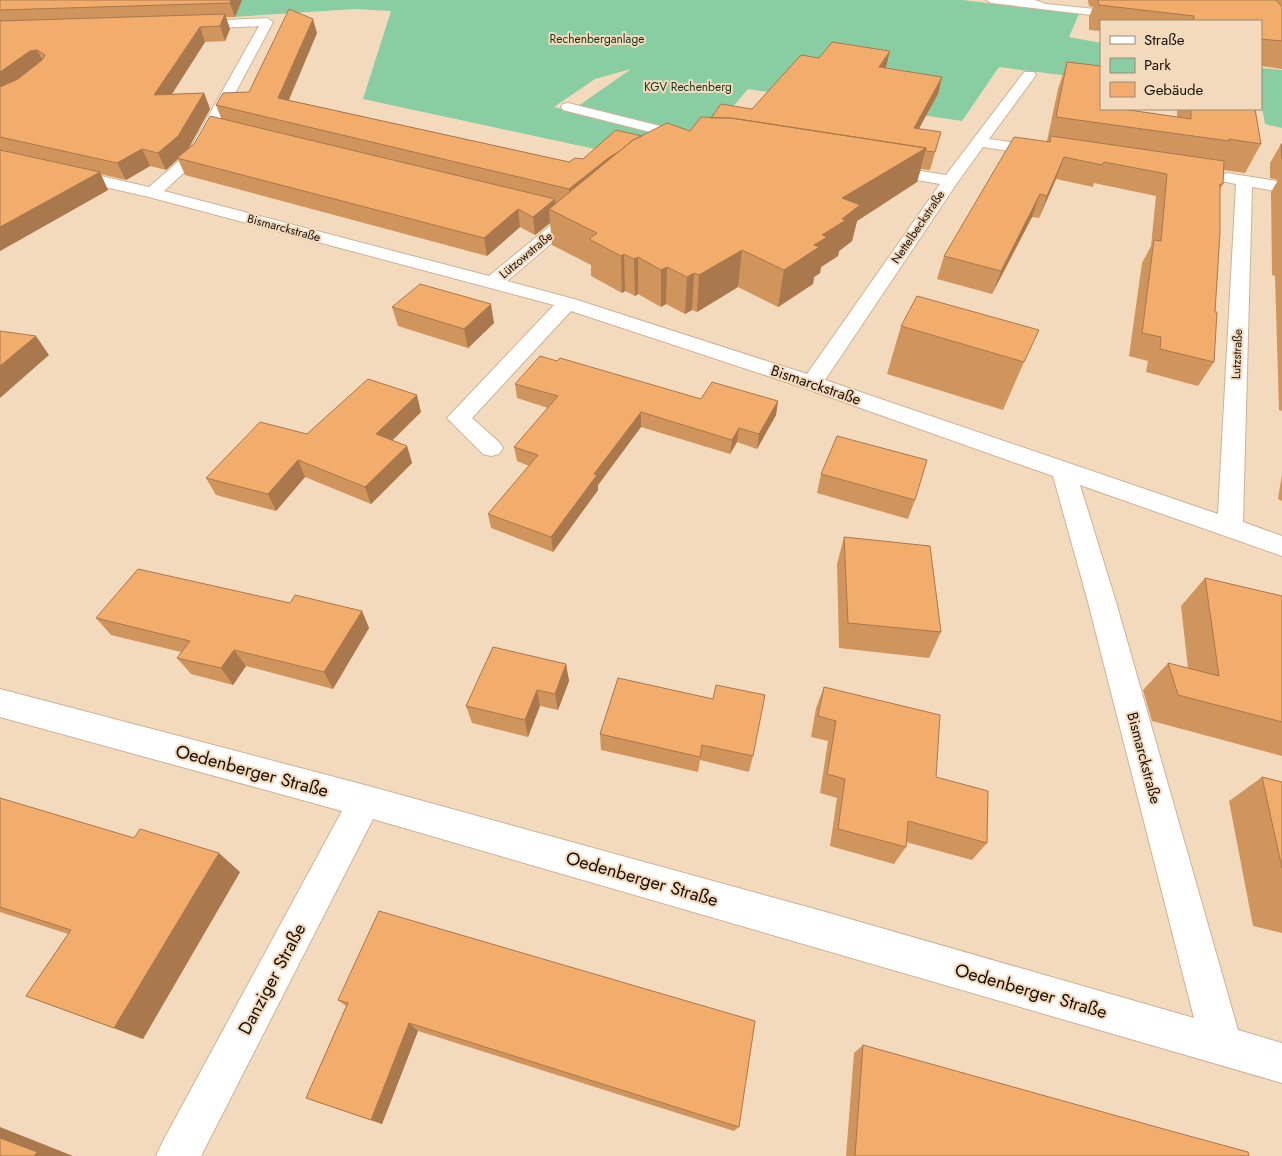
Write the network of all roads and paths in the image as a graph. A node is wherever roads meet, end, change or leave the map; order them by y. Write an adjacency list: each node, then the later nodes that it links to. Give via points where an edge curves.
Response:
1 (992, 0): 4 (street)
2 (1024, 0): 4 (street)
3 (1072, 5): 4 (street); 5 (street)
4 (1044, 7)
5 (1168, 20)
6 (175, 25): 18 (street, via 267,22 217,126 193,157)
7 (1029, 75): 9 (street, Nettelbeckstraße)
8 (568, 107): 10 (street, via 683,136 699,144)
9 (978, 142): 11 (street); 16 (street, Nettelbeckstraße)
10 (667, 150)
11 (1057, 153)
12 (0, 158): 18 (street, Bismarckstraße)
13 (863, 167): 16 (street)
14 (1214, 176): 15 (street)
15 (1244, 180): 17 (street); 27 (street, Lutzstraße)
16 (950, 181): 24 (street, Nettelbeckstraße)
17 (1282, 187)
18 (152, 194): 22 (street, Bismarckstraße)
19 (590, 201): 21 (street, Lützowstraße)
20 (556, 209): 21 (street)
21 (575, 214): 22 (street, Lützowstraße)
22 (493, 283): 23 (street, Bismarckstraße)
23 (566, 303): 24 (street, Bismarckstraße); 25 (street, via 459,418)
24 (812, 383): 26 (street, Bismarckstraße)
25 (491, 448)
26 (1064, 472): 27 (street, Bismarckstraße); 31 (street, Bismarckstraße)
27 (1230, 528): 28 (street, Bismarckstraße)
28 (1282, 546)
29 (0, 703): 30 (street, Oedenberger Straße)
30 (365, 801): 31 (street, Oedenberger Straße); 33 (street, Danziger Straße)
31 (1222, 1046): 32 (street, Oedenberger Straße)
32 (1282, 1063)
33 (178, 1156)

